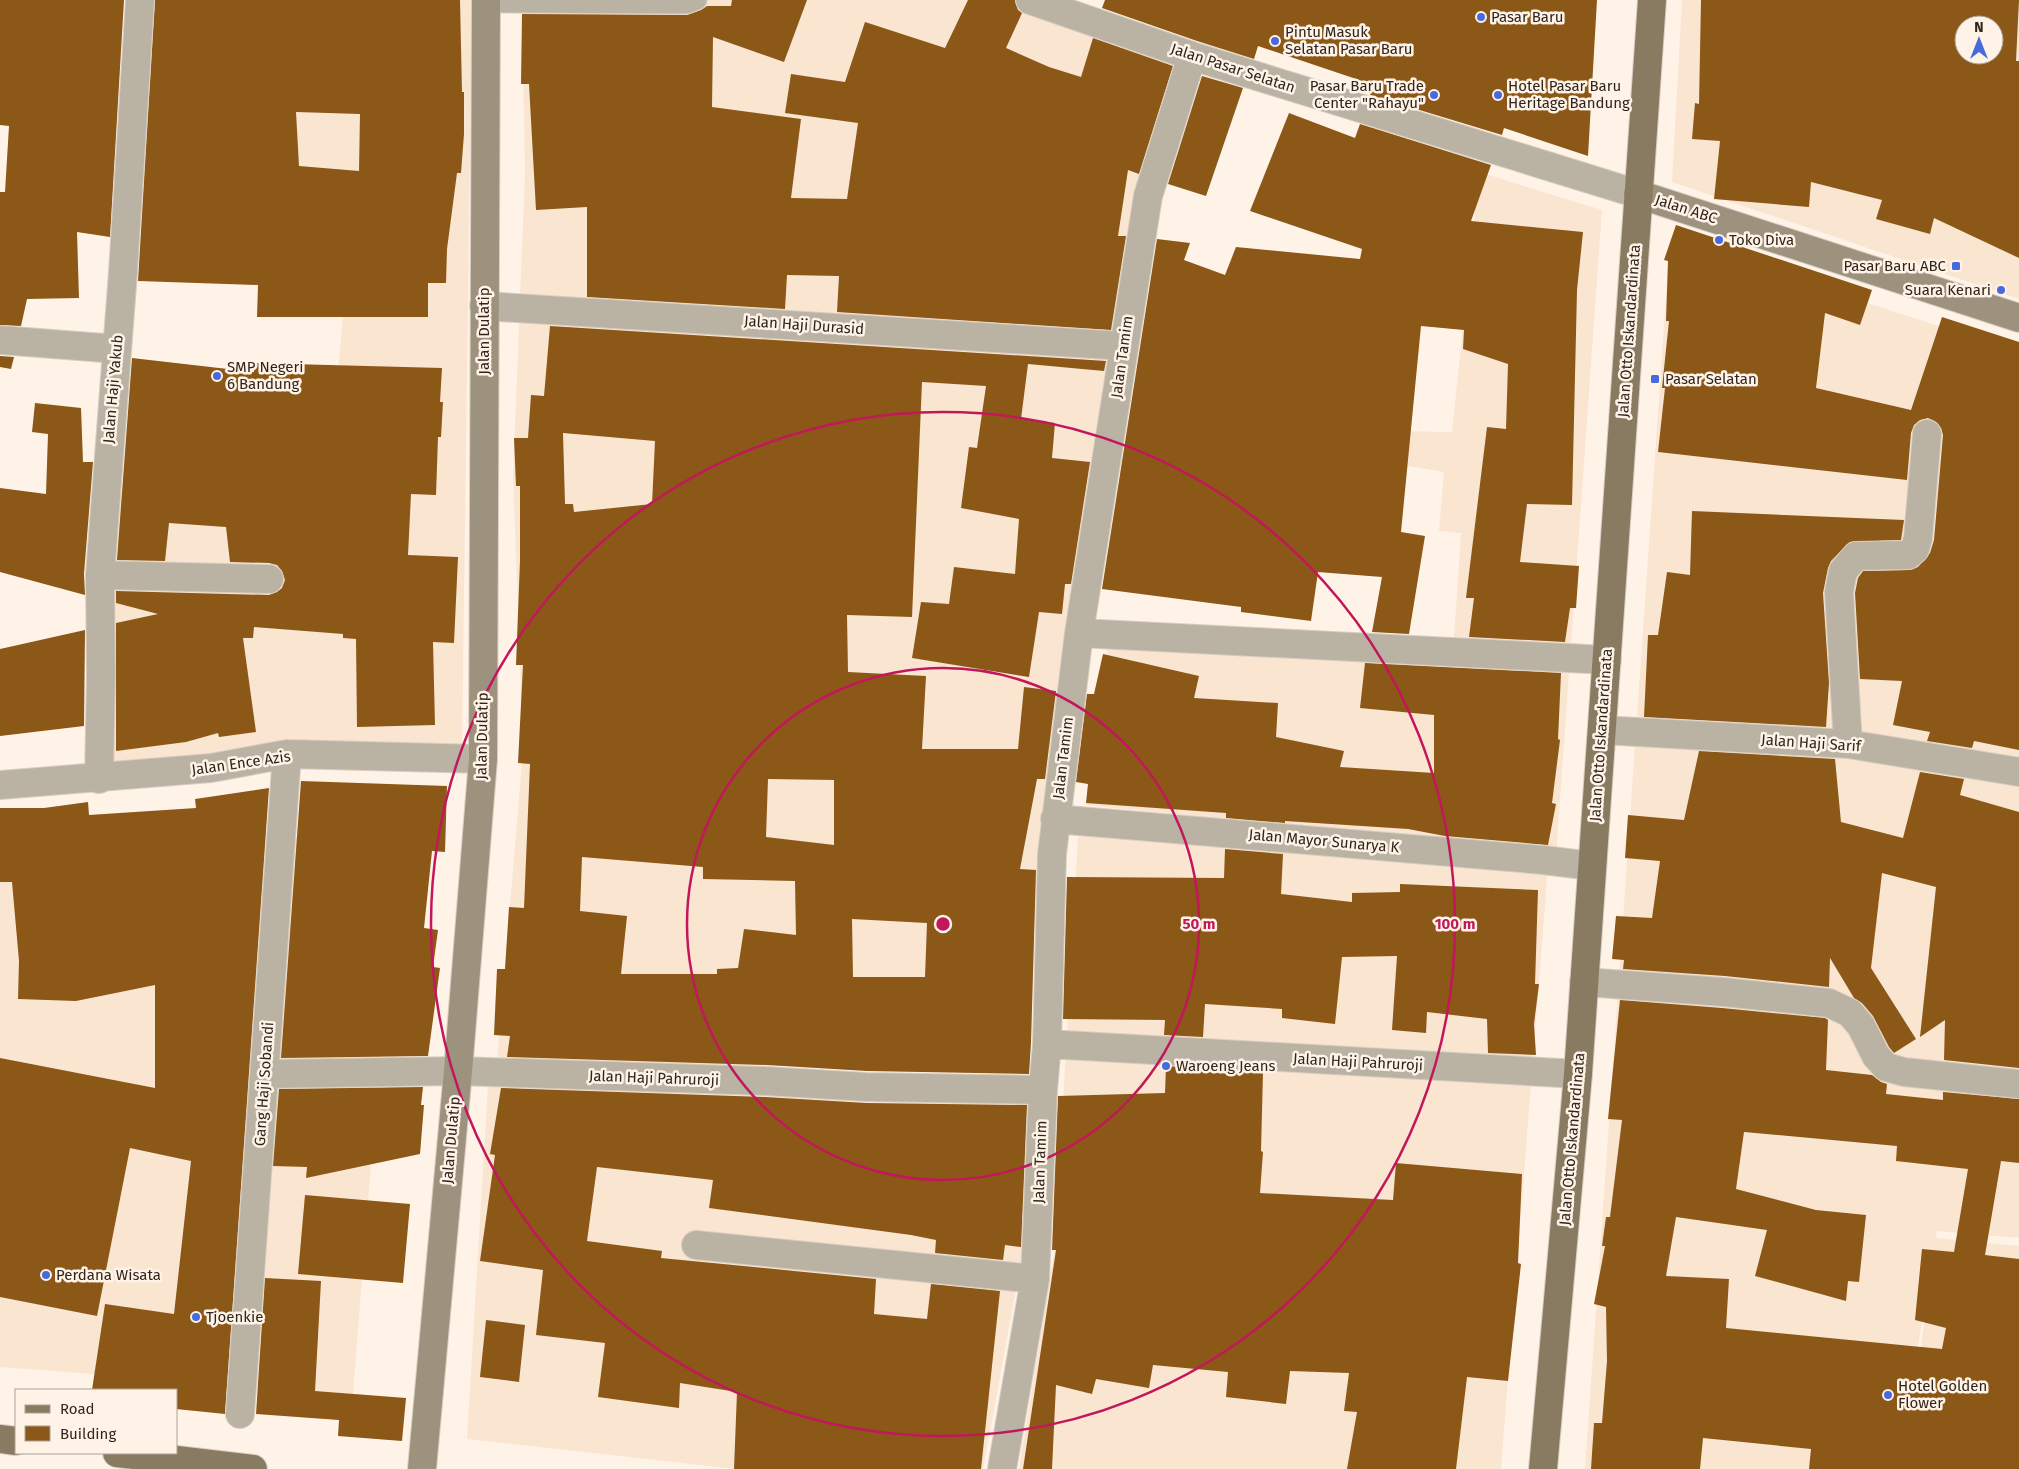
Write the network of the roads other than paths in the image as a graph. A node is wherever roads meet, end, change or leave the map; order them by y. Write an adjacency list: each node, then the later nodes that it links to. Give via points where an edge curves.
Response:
1 (140, 0): 12 (street, Jalan Haji Yakub)
2 (697, 0): 5 (lane, via 687,4)
3 (1030, 0): 6 (street, Jalan Pasar Selatan)
4 (1652, 0): 7 (main road, Jalan Otto Iskandardinata)
5 (486, 1): 8 (street, Jalan Dulatip)
6 (1192, 56): 7 (street, Jalan Pasar Selatan); 11 (street, Jalan Tamim, via 1148,196)
7 (1638, 194): 9 (street, Jalan ABC); 17 (main road, Jalan Otto Iskandardinata)
8 (484, 306): 11 (street, Jalan Haji Durasid); 21 (street, Jalan Dulatip)
9 (2019, 318)
10 (0, 340): 12 (street)
11 (1124, 346): 16 (street, Jalan Tamim)
12 (116, 348): 14 (street, Jalan Haji Yakub)
13 (1927, 434): 19 (street, via 1916,549 1908,555 1856,556 1843,572 1838,592)
14 (100, 575): 15 (street); 23 (street, Jalan Haji Yakub)
15 (269, 579)
16 (1079, 633): 17 (street); 25 (street, Jalan Tamim)
17 (1607, 660): 18 (main road, Jalan Otto Iskandardinata)
18 (1602, 730): 19 (street, Jalan Haji Sarif); 26 (main road, Jalan Otto Iskandardinata)
19 (1848, 744): 22 (street, Jalan Haji Sarif)
20 (287, 754): 21 (street, Jalan Ence Azis); 23 (street, Jalan Ence Azis, via 211,768); 30 (street, Gang Haji Sobandi)
21 (483, 759): 29 (street, Jalan Dulatip)
22 (2019, 772)
23 (99, 779): 24 (street, Jalan Ence Azis)
24 (0, 785)
25 (1055, 819): 26 (street, Jalan Mayor Sunarya K); 28 (street, Jalan Tamim)
26 (1592, 866): 27 (main road, Jalan Otto Iskandardinata)
27 (1584, 982): 31 (main road, Jalan Otto Iskandardinata); 32 (street, via 1829,1003 1850,1014 1861,1026 1876,1056 1886,1067 1904,1072)
28 (1047, 1044): 31 (street, Jalan Haji Pahruroji); 33 (street, Jalan Tamim)
29 (458, 1071): 30 (street, Jalan Haji Pahruroji); 33 (street, Jalan Haji Pahruroji, via 866,1087); 41 (street, Jalan Dulatip)
30 (265, 1074): 36 (street, Gang Haji Sobandi)
31 (1578, 1074): 43 (main road, Jalan Otto Iskandardinata)
32 (2019, 1084)
33 (1043, 1090): 35 (street, Jalan Tamim)
34 (696, 1245): 35 (street)
35 (1035, 1279): 42 (street, Jalan Tamim)
36 (240, 1414)
37 (0, 1439): 38 (main road)
38 (15, 1441)
39 (126, 1454): 40 (main road)
40 (253, 1469)
41 (422, 1469)
42 (1002, 1469)
43 (1543, 1469)

